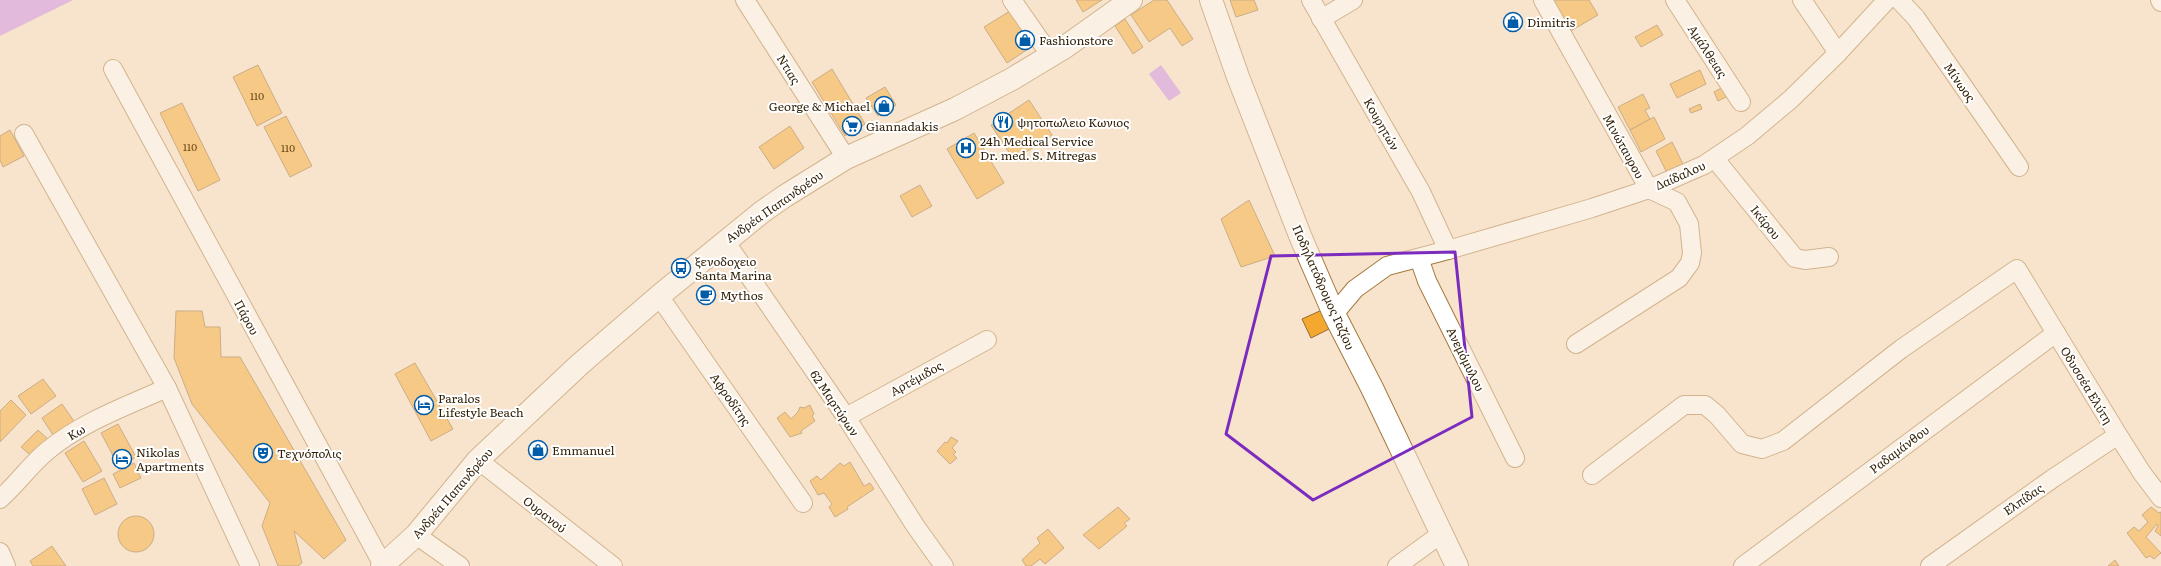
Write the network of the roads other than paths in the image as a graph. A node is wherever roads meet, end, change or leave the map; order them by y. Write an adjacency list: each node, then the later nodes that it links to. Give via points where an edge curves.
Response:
1 (745, 0): 18 (street, Ντιας)
2 (1012, 0): 14 (street)
3 (1131, 0): 14 (main road, Ανδρέα Παπανδρέου)
4 (1211, 0): 27 (main road, Ποδηλατόδρομος Γαζίου, via 1301,238)
5 (1311, 0): 12 (street, Κουρητών)
6 (1353, 0): 12 (street)
7 (1543, 0): 21 (street, Μινώταυρου)
8 (1675, 0): 16 (street, Αμάλθειας)
9 (1802, 0): 13 (street)
10 (1887, 0): 13 (street, Δαίδαλου)
11 (1899, 0): 20 (street, Μίνωος, via 1916,18)
12 (1321, 19): 23 (street, Κουρητών, via 1421,192)
13 (1838, 53): 19 (street, Δαίδαλου, via 1762,124)
14 (1051, 56): 18 (main road, Ανδρέα Παπανδρέου, via 973,100)
15 (113, 69): 45 (street, Πάρου)
16 (1741, 102)
17 (24, 134): 31 (street)
18 (846, 158): 22 (main road, Ανδρέα Παπανδρέου, via 785,196)
19 (1715, 159): 21 (street, Δαίδαλου, via 1679,178); 24 (street, Ικάρου, via 1795,258 1805,260)
20 (2019, 167)
21 (1648, 189): 23 (street, Δαίδαλου); 30 (street, Μινώταυρου, via 1677,202 1685,215 1692,243 1690,263 1668,286)
22 (725, 241): 26 (main road, Ανδρέα Παπανδρέου); 32 (street, 62 Μαρτύρων)
23 (1448, 250): 25 (street, Δαίδαλου)
24 (1829, 257)
25 (1419, 258): 27 (street, Δαίδαλου, via 1392,264 1377,271 1355,289); 34 (street, Ανεμόμυλου, via 1427,281)
26 (659, 296): 35 (main road, Ανδρέα Παπανδρέου); 39 (street, Αφροδίτης)
27 (1334, 314): 40 (main road, Ποδηλατόδρομος Γαζίου)
28 (2056, 333): 33 (street, Οδυσσέα Ελύτη); 36 (street, Οδυσσέα Ελύτη, via 2017,269 1901,349 1783,441 1762,449 1742,444 1717,415 1704,405 1684,405); 51 (street, Ραδαμάνθου)
29 (987, 340): 32 (street, Αρτέμιδος)
30 (1576, 344)
31 (167, 388): 38 (street, Κω, via 101,417 64,439 48,450); 44 (street)
32 (846, 417): 48 (street, 62 Μαρτύρων)
33 (2118, 435): 37 (street, Οδυσσέα Ελύτη, via 2142,474); 52 (street, Ελπίδας)
34 (1515, 458)
35 (478, 460): 41 (main road, Ανδρέα Παπανδρέου); 47 (street, Ουρανού)
36 (1592, 475)
37 (2161, 498)
38 (0, 499)
39 (803, 503)
40 (1441, 534): 49 (street); 50 (main road, Ποδηλατόδρομος Γαζίου)
41 (416, 535): 45 (main road, Ανδρέα Παπανδρέου); 46 (street)
42 (0, 552): 43 (street)
43 (6, 566)
44 (250, 566)
45 (382, 566)
46 (460, 566)
47 (613, 566)
48 (944, 566)
49 (1397, 566)
50 (1457, 566)
51 (1743, 566)
52 (1930, 566)

